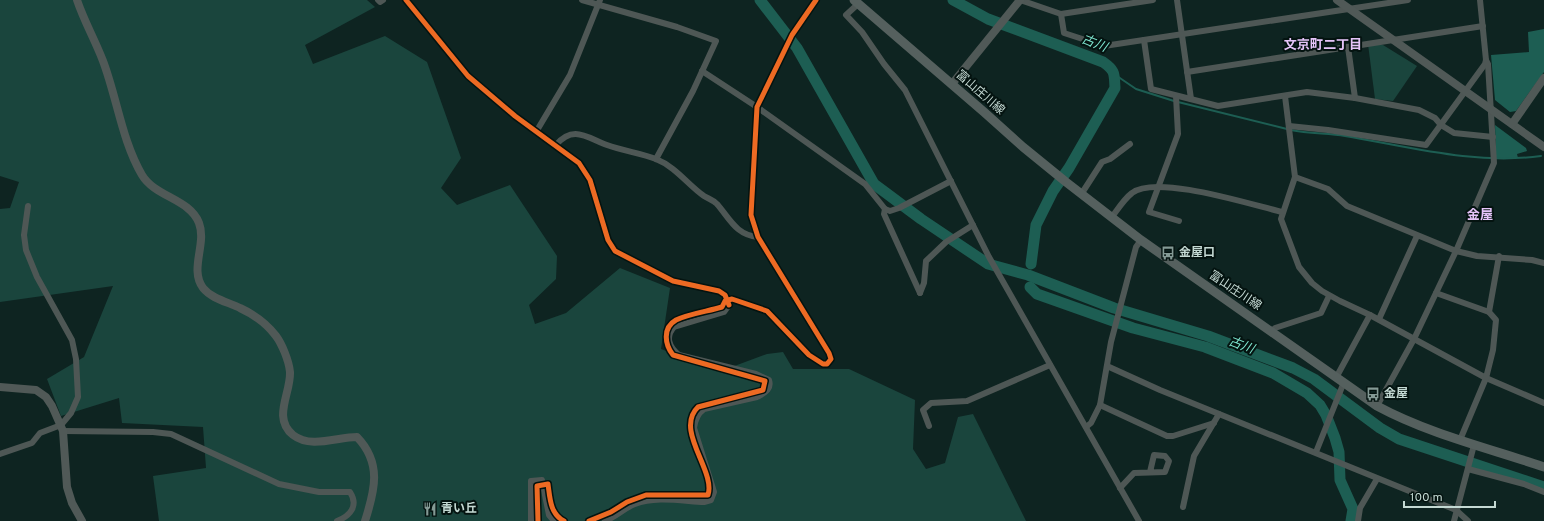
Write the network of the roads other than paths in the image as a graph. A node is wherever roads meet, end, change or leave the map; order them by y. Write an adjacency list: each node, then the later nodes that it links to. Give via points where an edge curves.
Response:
1 (77, 0): 91 (street, via 103,62 134,156 144,177 155,188 186,207 199,223 202,238 198,276 204,289 211,295 251,314 276,336 290,371 283,411 289,430 294,436 314,443 358,437 371,454 375,477 372,500)
2 (378, 0): 3 (street)
3 (383, 0)
4 (406, 0): 35 (street, via 468,76)
5 (582, 0): 12 (street)
6 (1020, 0): 15 (street); 25 (street)
7 (1153, 0): 15 (street)
8 (1177, 0): 17 (street)
9 (1337, 0): 14 (street)
10 (1408, 0): 14 (street)
11 (1480, 0): 16 (street)
12 (599, 2): 22 (street, via 716,41); 35 (street, via 570,75)
13 (856, 2): 25 (main road, 富山庄川線); 42 (street, via 846,15 848,19 862,32 905,90)
14 (1349, 9): 17 (street); 19 (street)
15 (1061, 14): 18 (street, via 1064,34 1096,45)
16 (1482, 26): 19 (street); 21 (street)
17 (1182, 34): 18 (street); 23 (street)
18 (1144, 40): 27 (street, via 1151,89)
19 (1393, 40): 20 (street); 26 (street)
20 (1348, 47): 23 (street); 29 (street)
21 (1486, 60): 26 (street); 31 (street)
22 (702, 71): 40 (street); 46 (street, via 865,184)
23 (1187, 72): 30 (street)
24 (1544, 78): 32 (street)
25 (952, 84): 44 (main road, 富山庄川線, via 1023,147)
26 (1465, 91): 31 (street); 33 (street)
27 (1176, 96): 30 (street); 43 (street, via 1178,134)
28 (1285, 96): 29 (street, via 1307,92); 30 (street, via 1218,106); 34 (street)
29 (1355, 98): 33 (street, via 1419,110 1435,118)
30 (1191, 99)
31 (1492, 110): 32 (street); 36 (street)
32 (1512, 124): 39 (street)
33 (1441, 125): 34 (street, via 1426,145); 36 (street, via 1454,133)
34 (1288, 126): 41 (street)
35 (536, 132): 38 (street)
36 (1493, 137): 54 (street, via 1494,162)
37 (1130, 144): 44 (street, via 1102,162)
38 (556, 145): 40 (street, via 563,137 574,133 623,151); 94 (street, via 585,171 608,240 615,251 673,281 719,291 726,295 729,305 724,312 674,327 669,337 673,350 679,354 766,377 770,385 768,390 757,397 704,410 695,420 694,428 714,492 711,500 646,501 628,507)
39 (1544, 147)
40 (656, 159): 52 (street, via 671,167 705,197 717,204 735,228 749,236)
41 (1295, 177): 47 (street); 51 (street, via 1328,189 1347,206)
42 (951, 181): 46 (street, via 899,208 890,211); 50 (street)
43 (1160, 186): 47 (street, via 1185,189); 48 (street, via 1132,192); 49 (street, via 1149,212)
44 (1082, 194): 48 (main road, 富山庄川線)
45 (28, 206): 76 (street, via 24,235 26,250 37,277 72,340 76,359 78,397)
46 (885, 209): 50 (street, via 884,214 920,293 924,283 926,261 946,242)
47 (1282, 212): 58 (street, via 1281,219 1299,266 1312,282)
48 (1112, 217): 53 (main road, 富山庄川線)
49 (1179, 221)
50 (973, 225): 64 (street)
51 (1417, 236): 54 (street); 61 (street)
52 (758, 237)
53 (1141, 240): 62 (main road, 富山庄川線); 65 (street, via 1136,247)
54 (1456, 252): 55 (street, via 1477,256); 57 (street)
55 (1499, 256): 56 (street); 59 (street)
56 (1544, 263)
57 (1436, 293): 59 (street); 63 (street)
58 (1329, 296): 60 (street); 62 (street, via 1321,313 1275,328)
59 (1489, 312): 66 (street, via 1496,320 1493,350)
60 (1370, 315): 61 (street); 67 (street)
61 (1379, 319): 63 (street)
62 (1273, 331): 67 (main road, 富山庄川線)
63 (1414, 339): 66 (street); 71 (street)
64 (1050, 365): 74 (street, via 966,401 931,403 923,410); 75 (street)
65 (1107, 366): 70 (street); 72 (street)
66 (1486, 378): 69 (street); 77 (street)
67 (1341, 379): 71 (main road, 富山庄川線); 79 (street, via 1340,392)
68 (0, 387): 76 (street, via 36,390 52,406)
69 (1544, 403)
70 (1100, 406): 73 (street, via 1167,436); 75 (street, via 1091,424)
71 (1377, 406): 77 (main road, 富山庄川線, via 1401,419)
72 (1219, 414): 73 (street); 79 (street)
73 (1214, 423): 87 (street, via 1194,456)
74 (929, 426)
75 (1086, 427): 85 (street)
76 (62, 428): 80 (street, via 40,433 32,443); 89 (street, via 67,487); 90 (street, via 171,434 279,484 319,492 350,492 353,496 351,512 347,517)
77 (1460, 440): 78 (main road, 富山庄川線)
78 (1474, 445): 81 (main road, 富山庄川線); 82 (street)
79 (1316, 452): 84 (street)
80 (0, 454)
81 (1544, 467)
82 (1468, 468): 86 (street); 88 (street)
83 (1150, 472): 85 (street, via 1134,473)
84 (1377, 478): 88 (street); 96 (street, via 1360,508)
85 (1120, 488): 95 (street)
86 (1544, 492)
87 (1183, 507)
88 (1456, 510): 97 (street); 98 (street)
89 (82, 521)
90 (337, 521)
91 (365, 521)
92 (531, 521): 93 (street, via 531,481 542,480 549,515)
93 (554, 521)
94 (605, 521)
95 (1139, 521)
96 (1358, 521)
97 (1454, 521)
98 (1468, 521)

